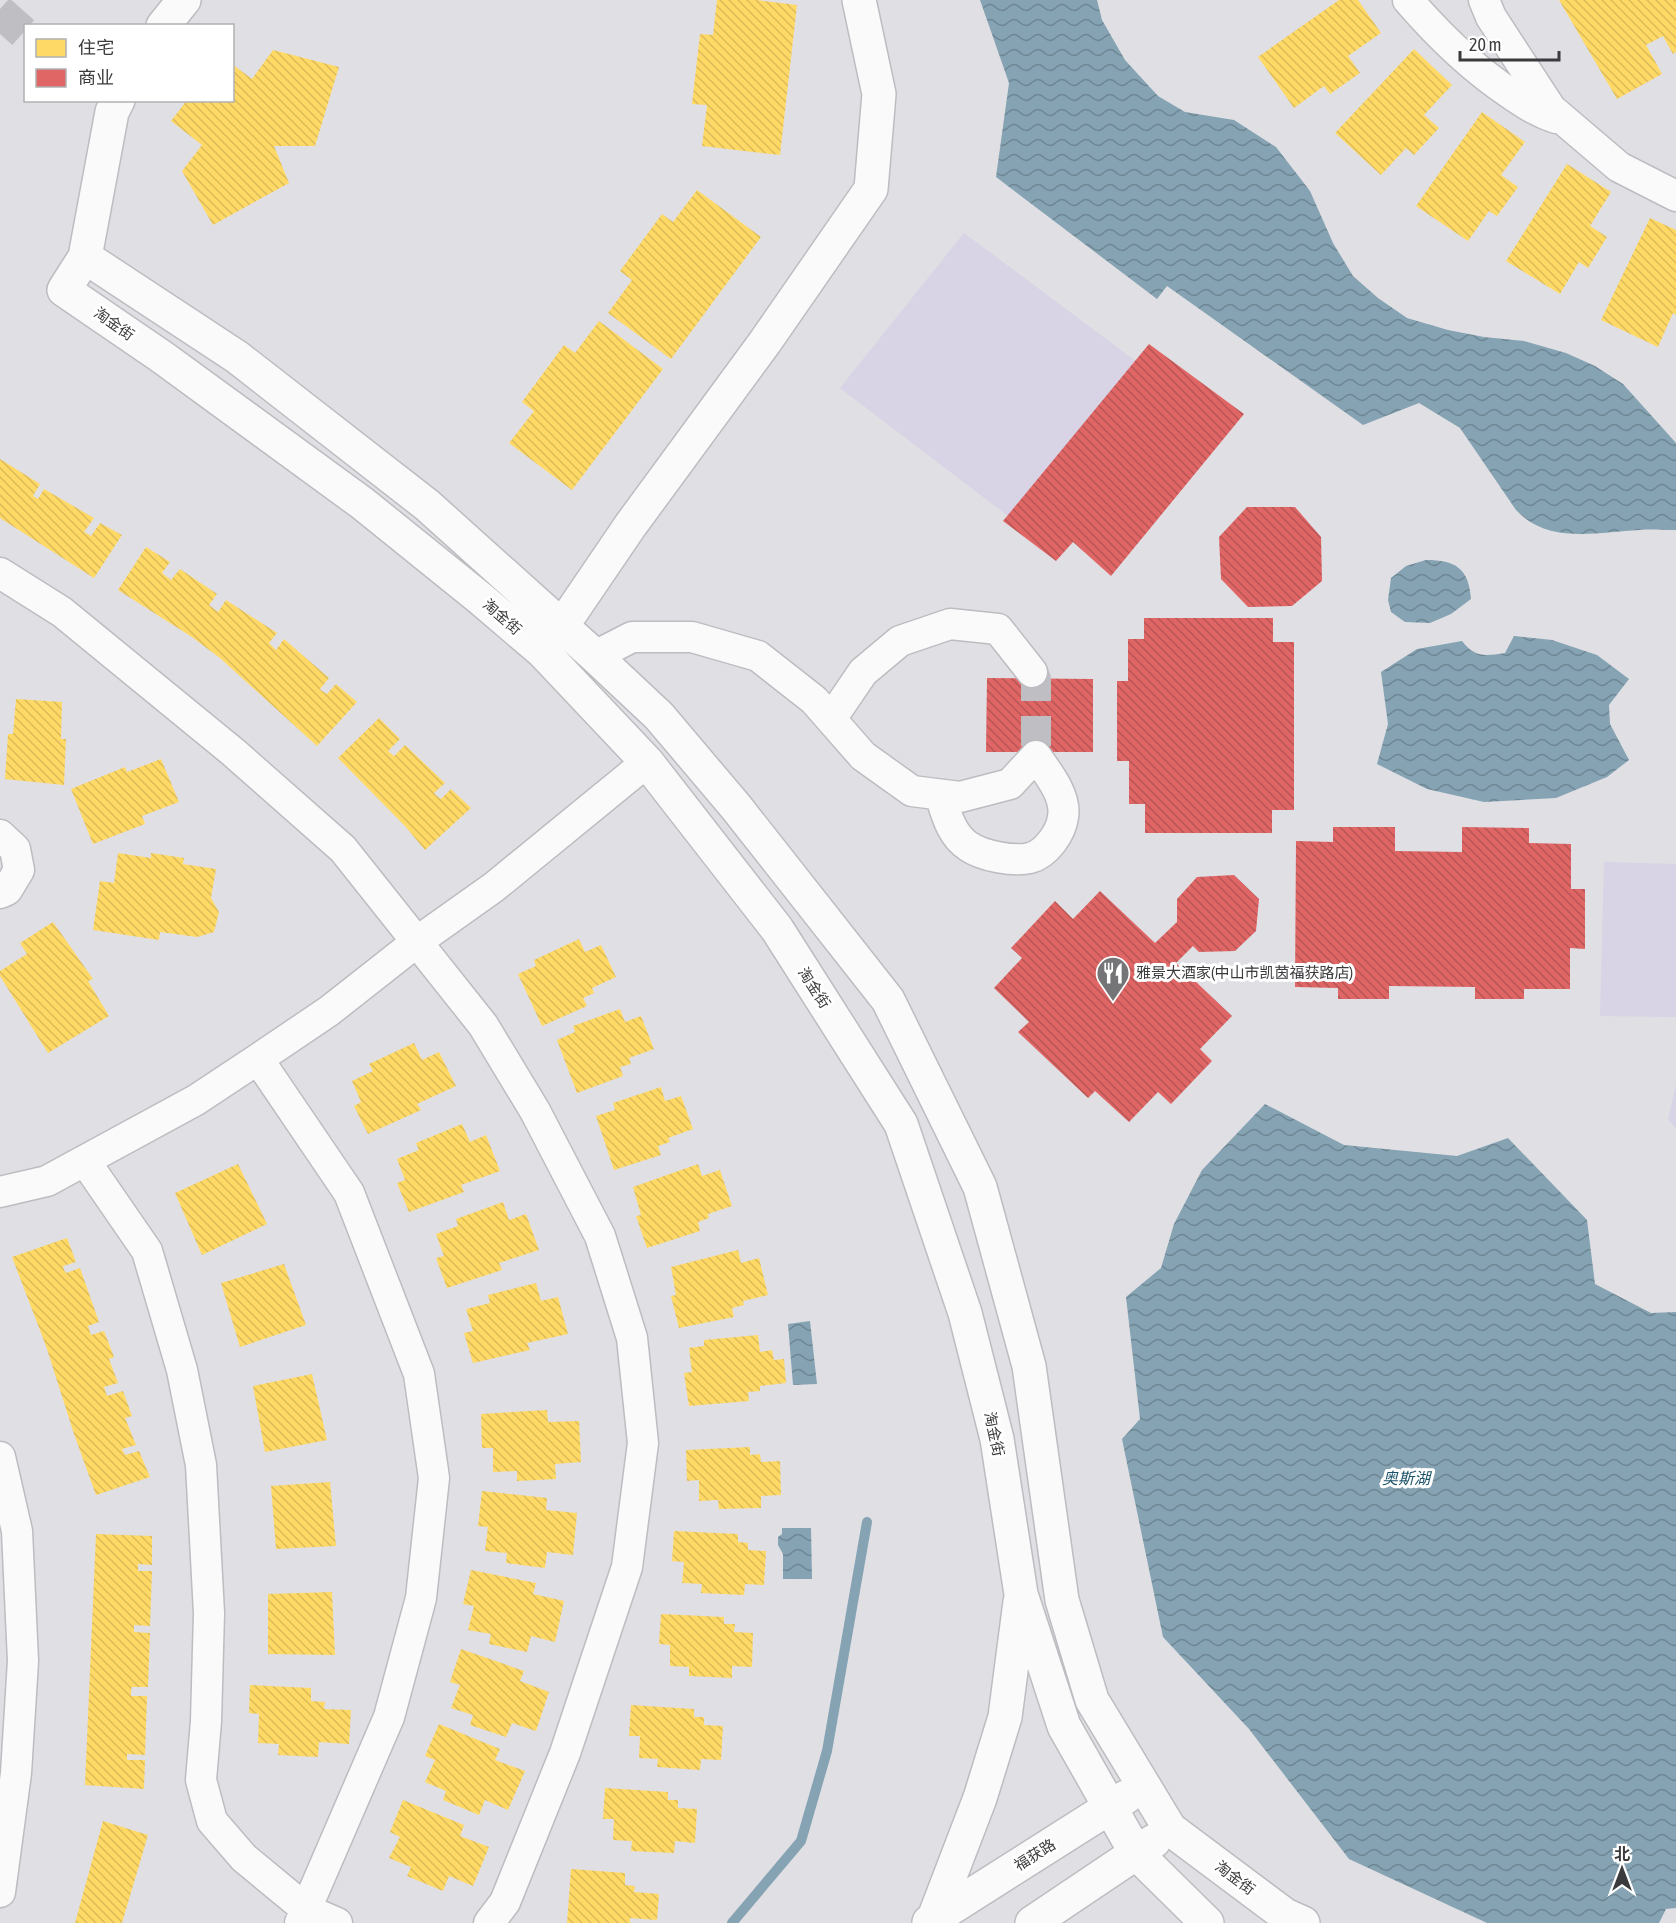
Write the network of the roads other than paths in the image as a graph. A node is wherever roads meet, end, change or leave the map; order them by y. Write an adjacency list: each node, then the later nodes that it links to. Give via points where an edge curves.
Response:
1 (184, 0): 5 (street)
2 (859, 0): 11 (street, via 879,94 871,189)
3 (1408, 0): 7 (street, via 1483,75 1540,114)
4 (1484, 0): 7 (street, via 1551,109)
5 (165, 24)
6 (117, 102): 9 (street)
7 (1566, 121): 8 (street, via 1619,167)
8 (1676, 196)
9 (85, 257): 11 (street, via 237,357 426,505); 12 (street, 淘金街, via 64,290 362,503)
10 (0, 573): 20 (street, via 62,612 242,760 343,849)
11 (562, 626): 12 (street); 13 (street)
12 (542, 651): 16 (street, 淘金街)
13 (595, 656): 15 (street, via 632,637 692,637 758,656 814,700); 26 (street, via 659,716 888,1000 980,1187 1029,1366 1062,1600 1092,1700)
14 (1032, 672): 15 (street, via 998,629 950,624 900,641 863,672)
15 (831, 719): 17 (street, via 863,756 912,791)
16 (646, 762): 20 (street, via 494,887); 25 (street, 淘金街, via 777,928 902,1124 965,1313 997,1439)
17 (940, 795)
18 (0, 835): 19 (street, via 15,849 19,870 7,890)
19 (0, 893)
20 (418, 941): 21 (street, via 329,1011); 34 (street, via 483,1025 535,1111 600,1236 632,1338 643,1443 627,1567 565,1753 505,1902)
21 (258, 1059): 22 (street, via 196,1100); 31 (street, via 349,1193 419,1374 434,1478 422,1598 389,1717)
22 (85, 1161): 23 (street, via 47,1181); 31 (street, via 147,1251 182,1370 201,1465 209,1613 201,1780 212,1821)
23 (0, 1192)
24 (0, 1456): 30 (street, via 17,1531 23,1661 16,1773)
25 (1021, 1594): 27 (street, 淘金街, via 1064,1725); 32 (street, via 1005,1717 980,1798)
26 (1143, 1786): 27 (street, 福获路); 28 (street)
27 (1109, 1808): 29 (street, 淘金街); 32 (street, 福获路)
28 (1170, 1829): 29 (street); 37 (street, 淘金街, via 1285,1915)
29 (1136, 1853): 35 (street); 36 (street, 淘金街)
30 (0, 1892)
31 (303, 1916): 33 (street)
32 (931, 1921)
33 (337, 1923)
34 (489, 1923)
35 (1032, 1923)
36 (1207, 1923)
37 (1303, 1923)

